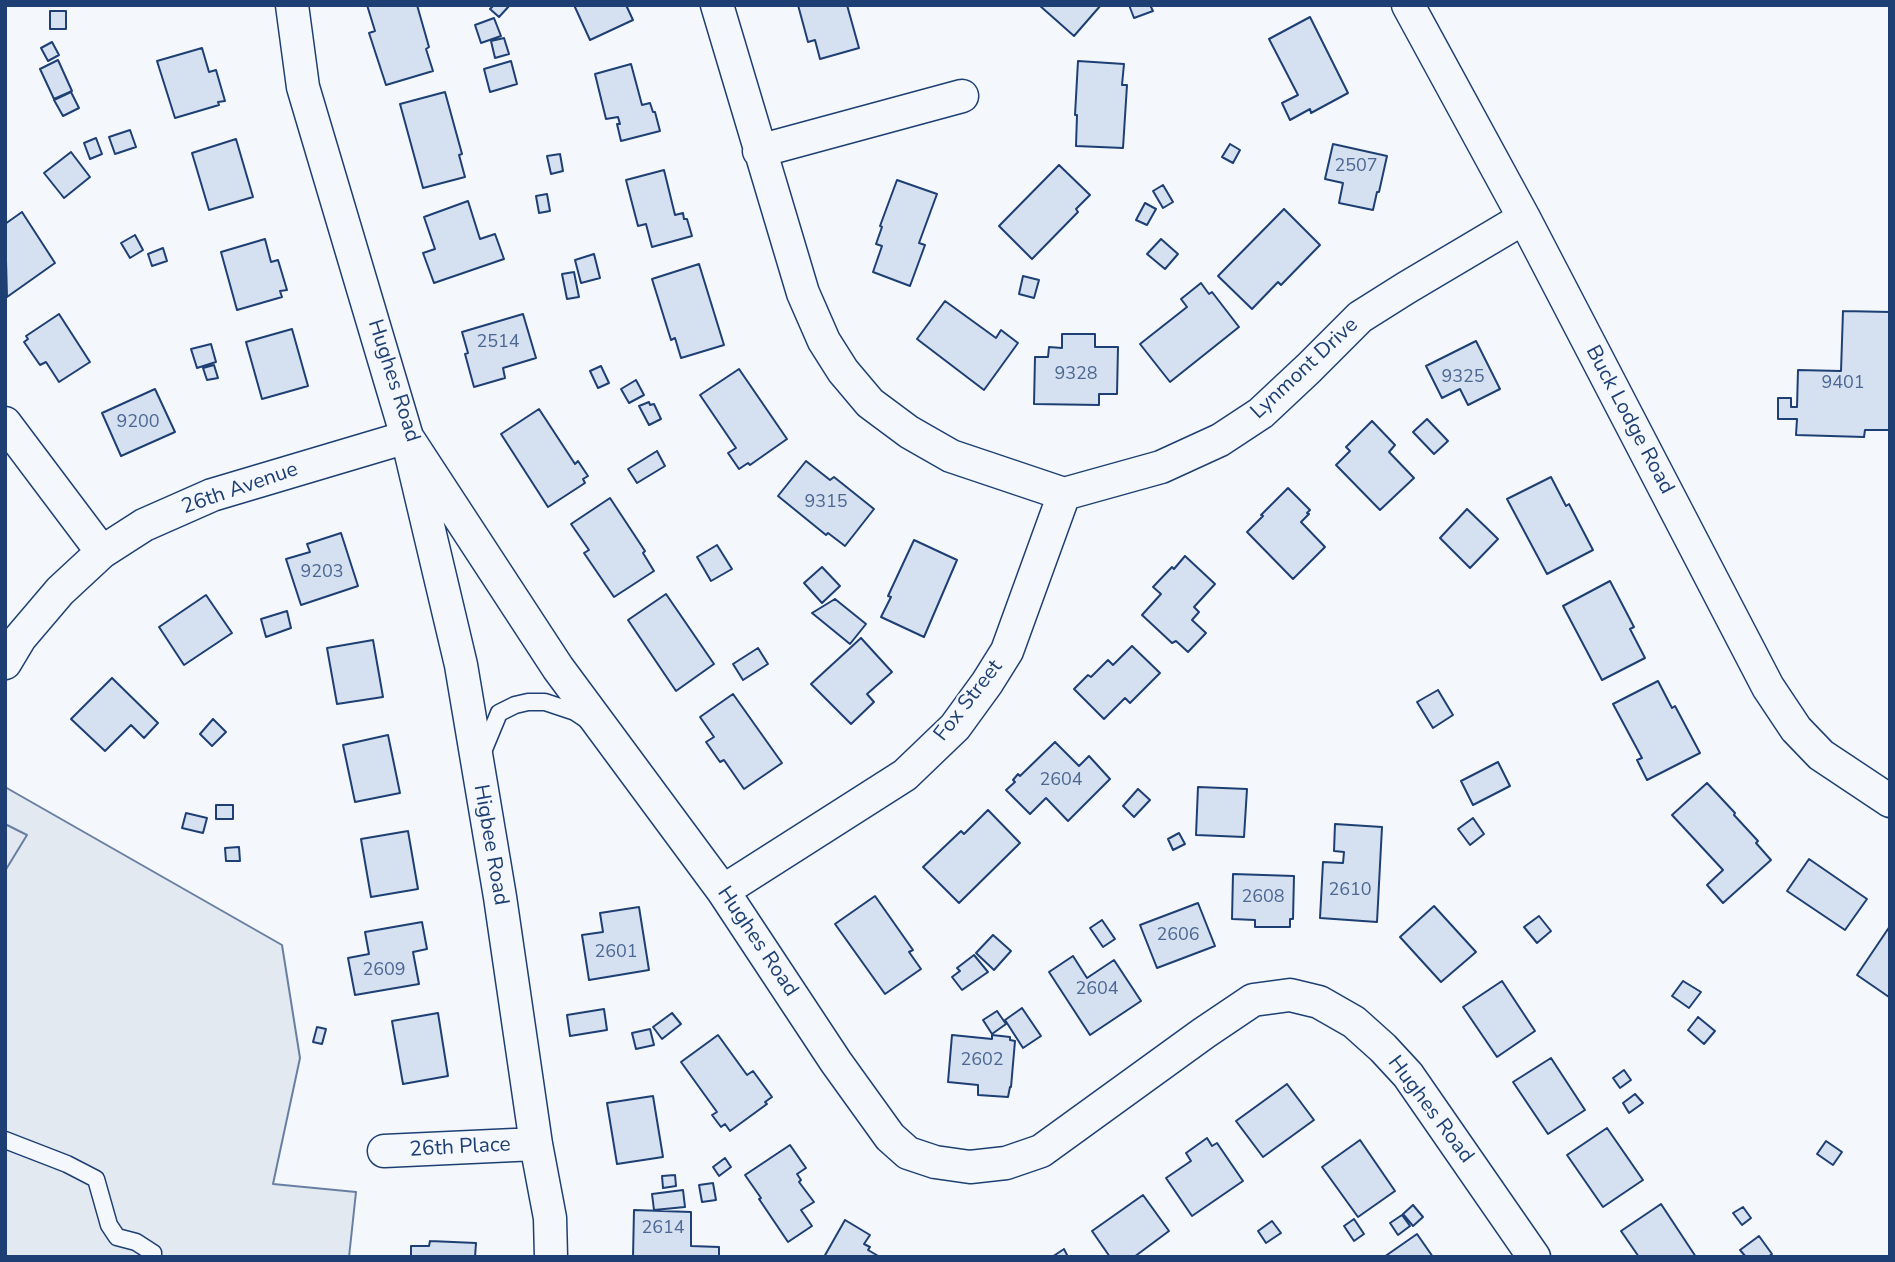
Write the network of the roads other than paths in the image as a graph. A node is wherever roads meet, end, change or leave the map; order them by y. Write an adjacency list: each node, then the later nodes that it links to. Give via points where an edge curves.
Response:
1 (292, 5): 8 (street, Hughes Road, via 303,87)
2 (717, 5): 5 (street)
3 (1408, 5): 6 (street, Buck Lodge Road)
4 (962, 96): 5 (street)
5 (760, 150): 9 (street, via 803,293 824,341 870,403 950,456)
6 (1524, 219): 9 (street, Lynmont Drive, via 1360,317 1261,413 1220,440 1161,467); 14 (street, Buck Lodge Road, via 1768,687 1796,729 1821,755)
7 (5, 423): 10 (street)
8 (407, 437): 10 (street, 26th Avenue, via 212,495 144,525); 12 (street, Hughes Road); 13 (street, Higbee Road, via 461,665)
9 (1064, 494): 15 (street, Fox Street, via 1007,651 955,727 905,775)
10 (102, 552): 11 (street, 26th Avenue, via 60,591)
11 (5, 663)
12 (605, 732): 13 (lane, via 576,712 545,702 515,705 499,713); 15 (street, Hughes Road)
13 (477, 766): 17 (street, Higbee Road)
14 (1890, 801)
15 (723, 891): 21 (street, Hughes Road, via 844,1073 890,1137 908,1153 970,1167 1006,1163 1041,1152 1254,1000 1290,995 1319,1002 1354,1022 1383,1048 1408,1075)
16 (5, 1140): 19 (lane, via 96,1179 117,1237 136,1242)
17 (536, 1144): 18 (street, 26th Place); 20 (street, Higbee Road, via 550,1218)
18 (384, 1151)
19 (153, 1257)
20 (551, 1257)
21 (1534, 1257)

